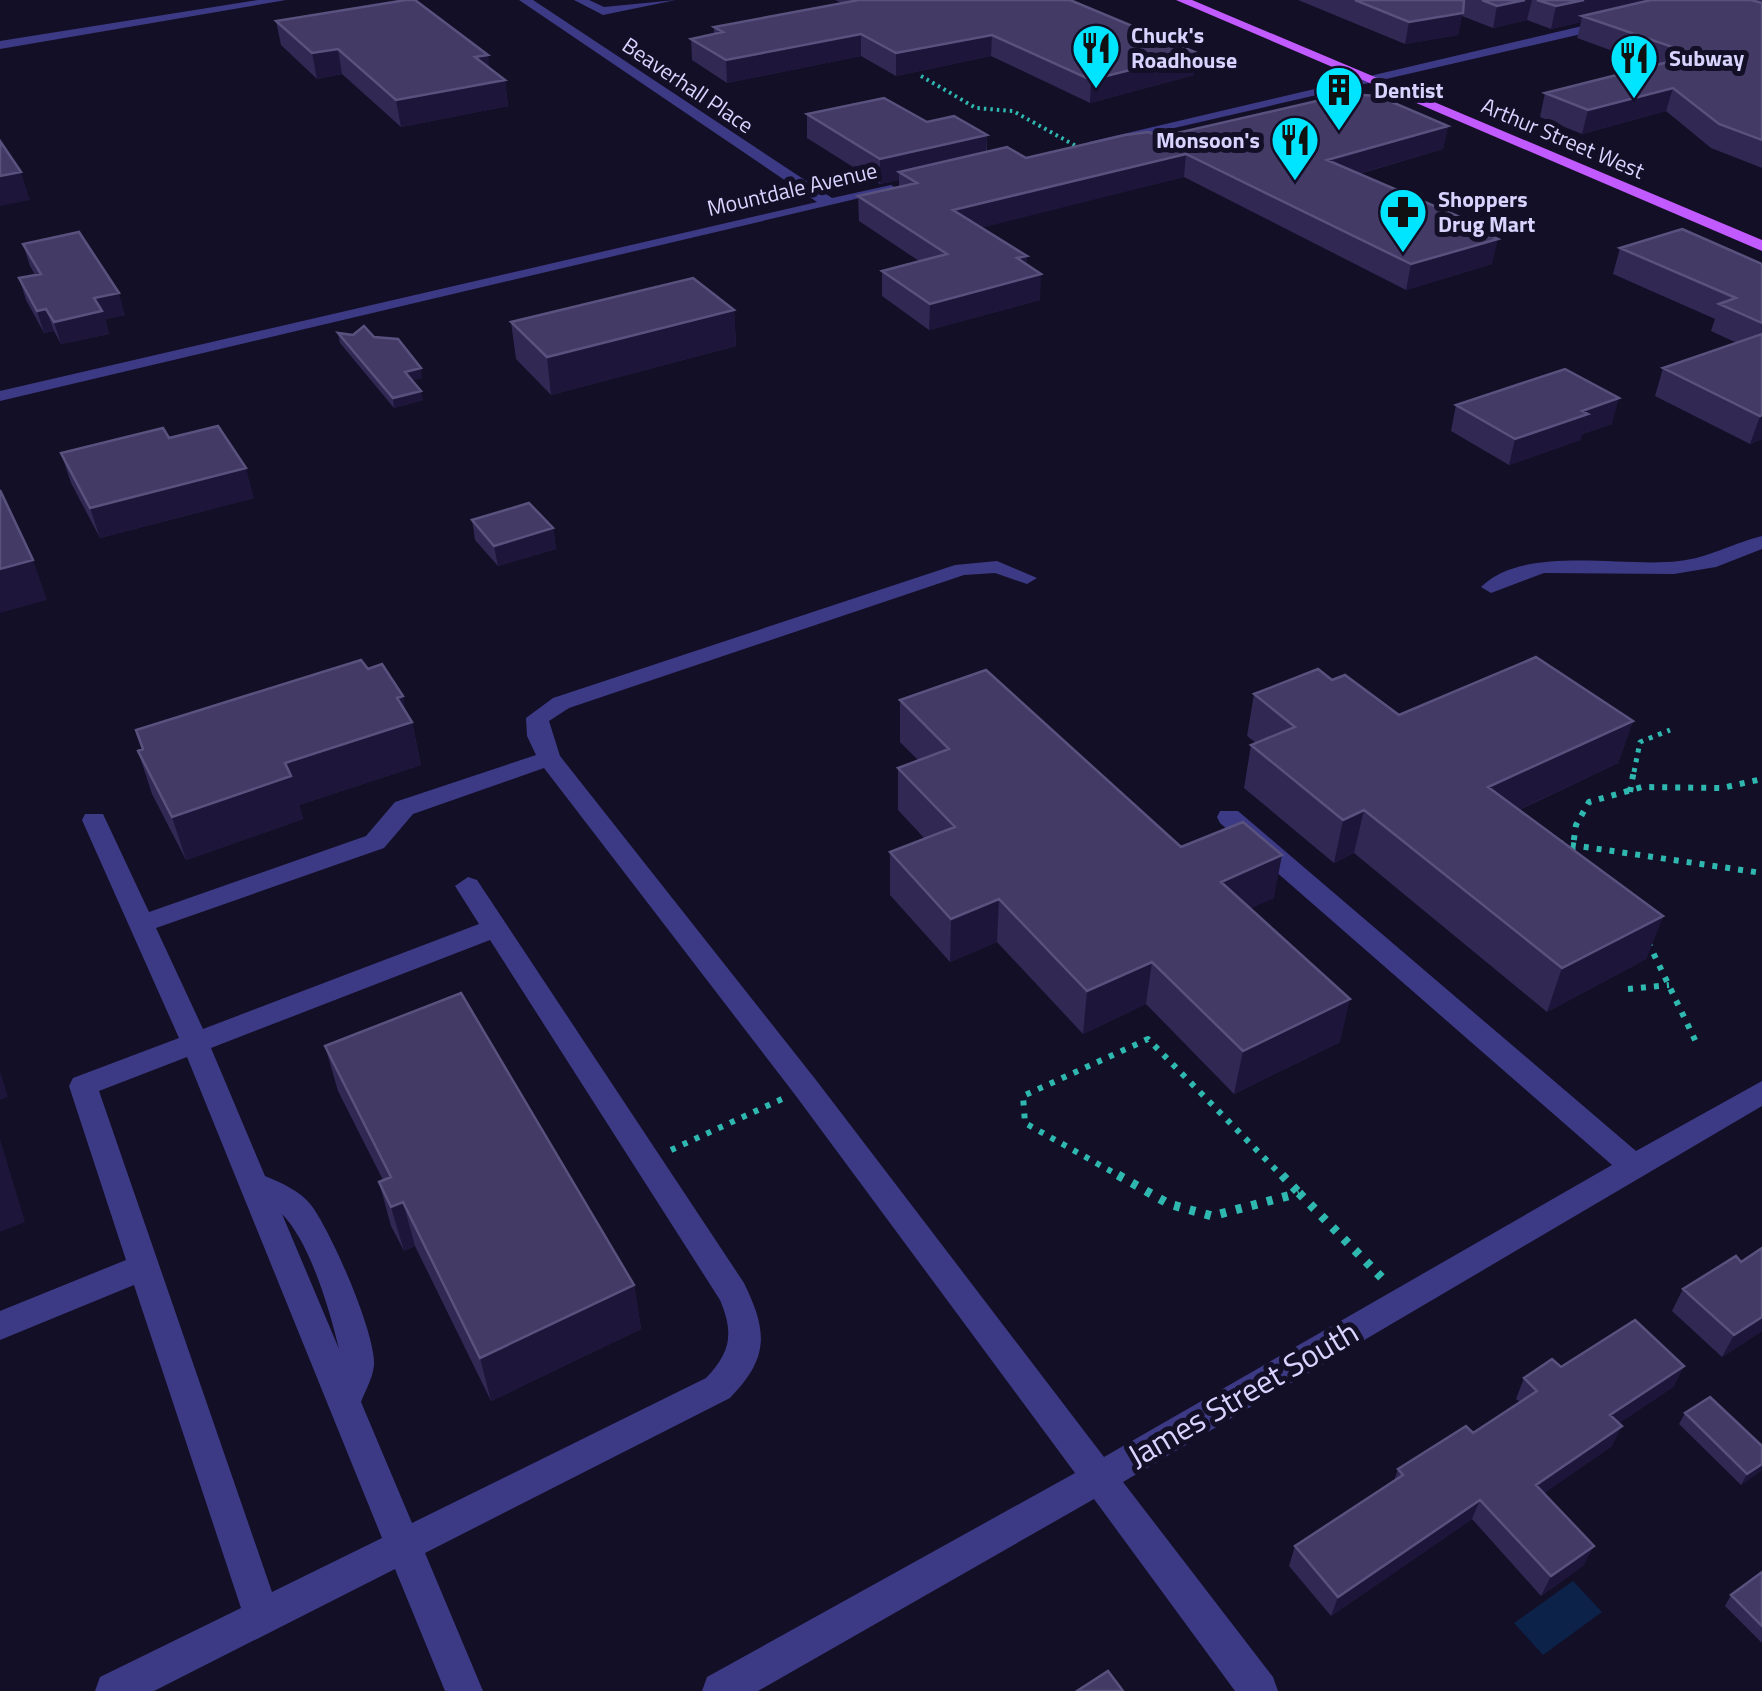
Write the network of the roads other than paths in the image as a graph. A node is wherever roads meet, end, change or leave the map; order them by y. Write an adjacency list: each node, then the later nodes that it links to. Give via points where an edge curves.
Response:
1 (280, 0): 7 (street)
2 (525, 0): 11 (street, Beaverhall Place)
3 (580, 0): 4 (street, via 604,11)
4 (670, 0)
5 (1182, 0): 8 (main road, Arthur Street West)
6 (1622, 20): 8 (street)
7 (0, 45)
8 (1367, 79): 9 (street); 12 (main road, Arthur Street West)
9 (1077, 146)
10 (906, 186): 11 (street, Mountdale Avenue)
11 (829, 204): 13 (street, Mountdale Avenue)
12 (1762, 246)
13 (0, 396)
14 (1762, 542): 16 (street, via 1709,563 1541,567)
15 (1027, 578): 17 (street, via 996,567 962,568 561,703 537,718)
16 (1491, 587)
17 (549, 758): 21 (street, via 404,808 375,842); 28 (street)
18 (1229, 817): 25 (street)
19 (94, 820): 21 (street)
20 (468, 886): 22 (street)
21 (141, 924): 23 (street)
22 (495, 928): 23 (street); 29 (street, via 733,1293 748,1337 738,1370 718,1388)
23 (195, 1044): 26 (street, via 83,1086); 29 (street, via 254,1184 301,1214 342,1308 358,1366 344,1403)
24 (1762, 1092): 25 (street, James Street South)
25 (1634, 1166): 28 (street, James Street South)
26 (144, 1267): 27 (street); 30 (street)
27 (0, 1326)
28 (1099, 1478): 33 (street, James Street South); 34 (street)
29 (404, 1545): 30 (street); 32 (street)
30 (262, 1616): 31 (street)
31 (114, 1691)
32 (464, 1691)
33 (721, 1691)
34 (1259, 1691)

